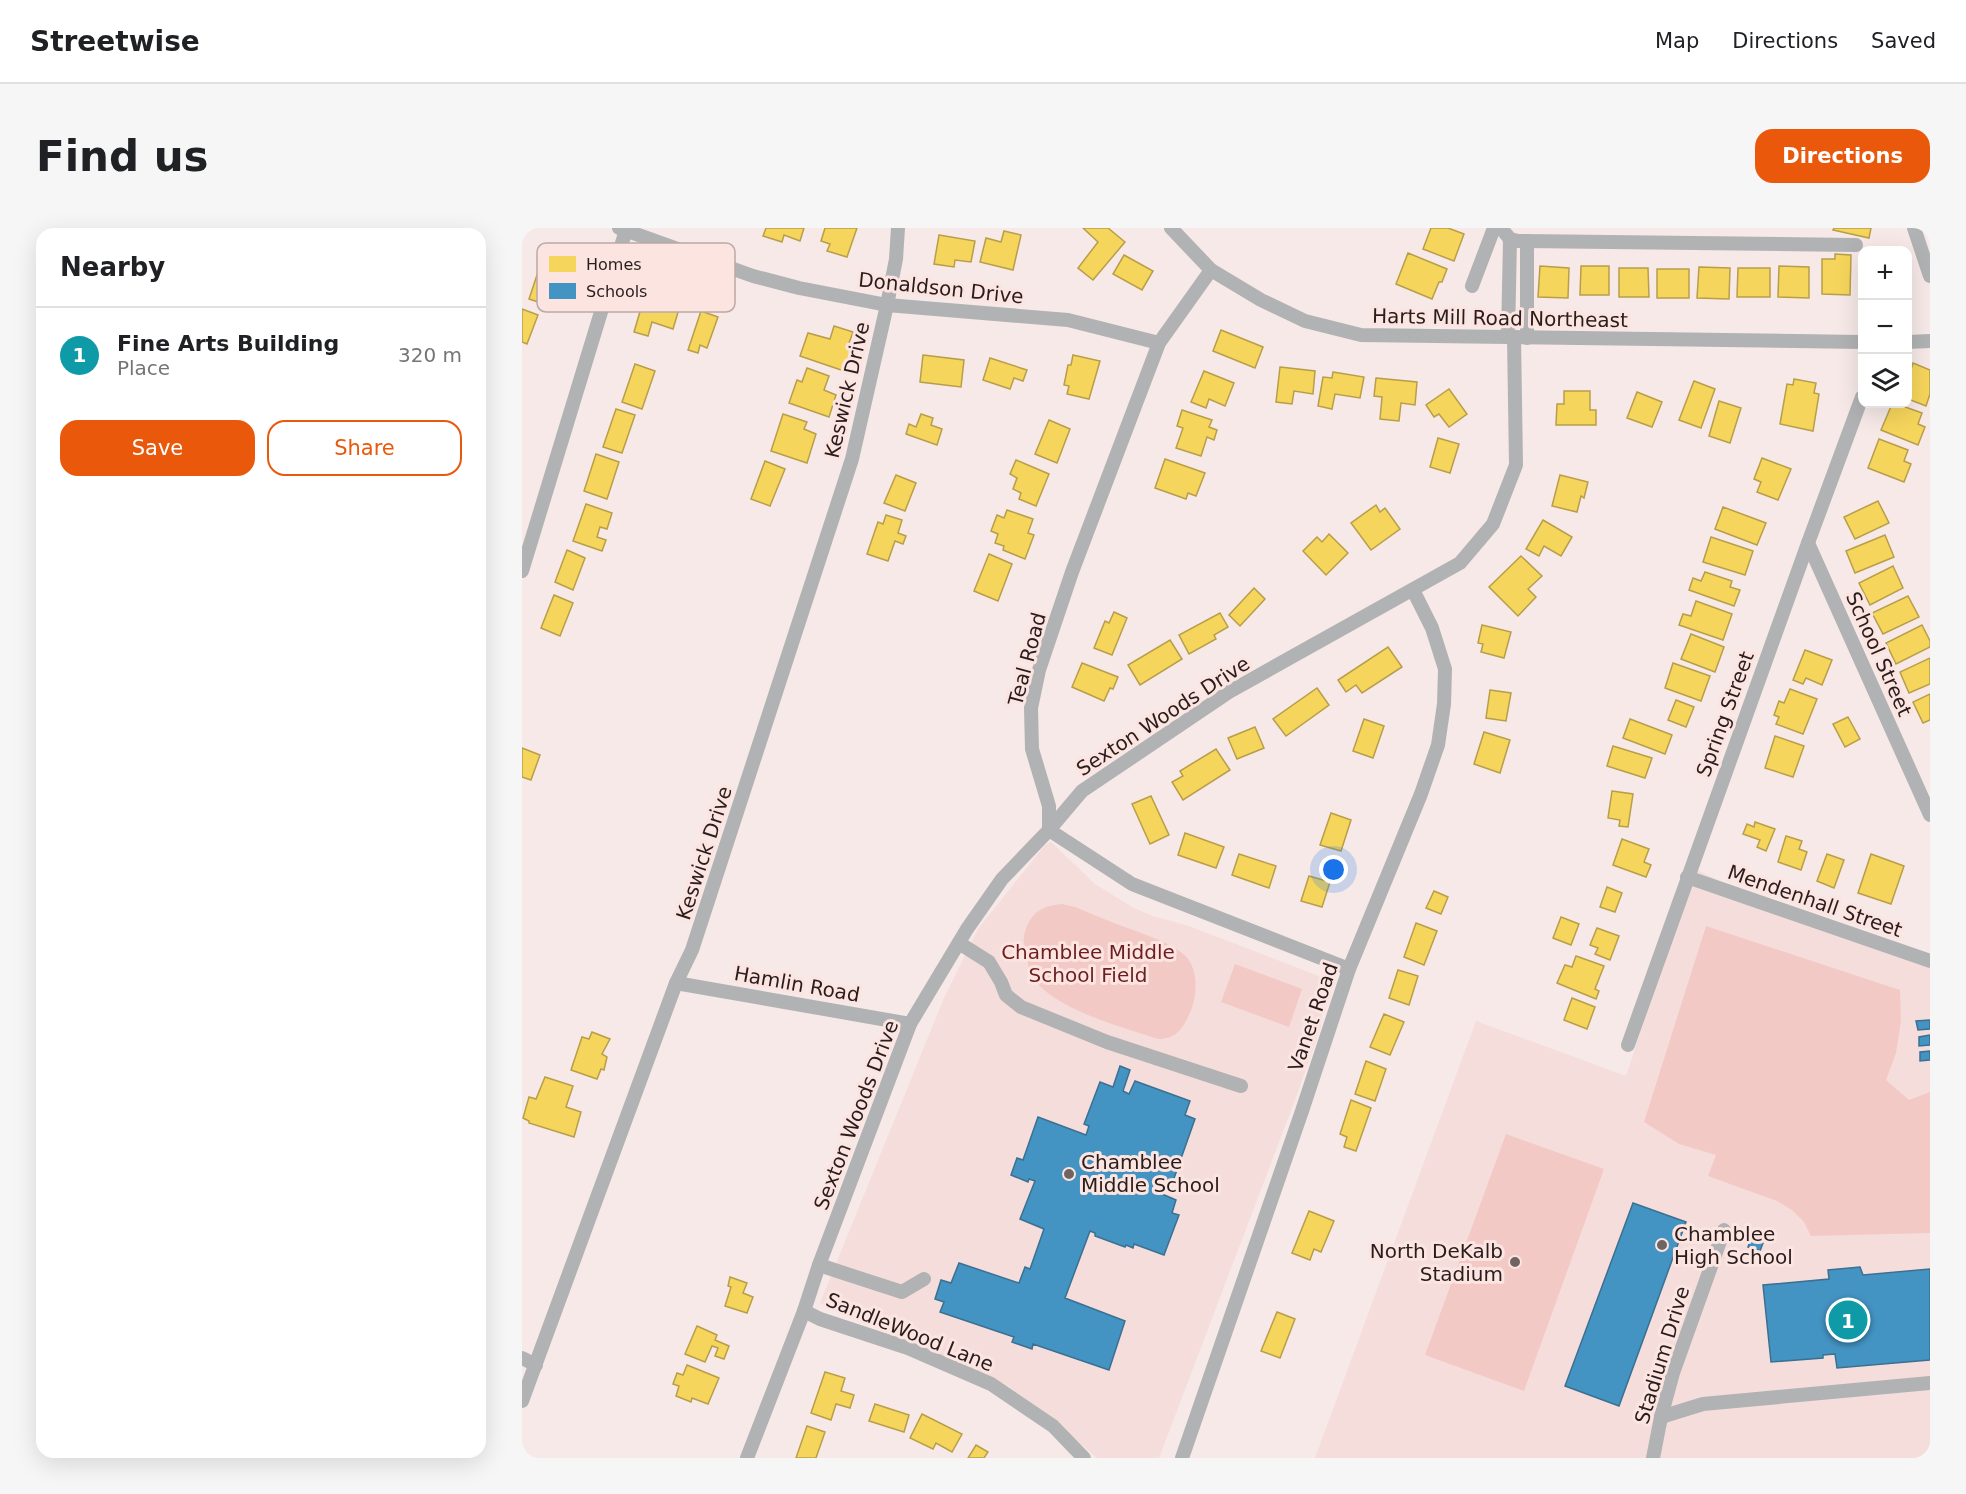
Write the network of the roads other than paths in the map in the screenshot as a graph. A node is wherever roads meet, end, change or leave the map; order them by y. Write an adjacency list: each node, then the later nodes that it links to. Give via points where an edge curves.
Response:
1 (898, 228): 16 (street, Keswick Drive)
2 (1171, 228): 13 (street, Harts Mill Road Northeast)
3 (1494, 228): 15 (street)
4 (1693, 228): 10 (street)
5 (1914, 228): 14 (street)
6 (622, 229): 9 (street, Donaldson Drive)
7 (1506, 233): 8 (street); 18 (street)
8 (1527, 241): 10 (street); 18 (street)
9 (661, 243)
10 (1699, 243): 11 (street)
11 (1856, 246)
12 (735, 270): 16 (street, Donaldson Drive, via 799,288)
13 (1211, 270): 18 (street, Harts Mill Road Northeast, via 1305,321 1360,335); 22 (street, Teal Road)
14 (1930, 276)
15 (1472, 286)
16 (887, 305): 22 (street, Donaldson Drive, via 1068,320); 33 (street, Keswick Drive, via 852,459 692,950)
17 (598, 312): 25 (street)
18 (1516, 337): 19 (street, Harts Mill Road Northeast); 26 (street, Sexton Woods Drive, via 1516,465 1493,524 1460,563)
19 (1858, 342)
20 (1912, 342): 21 (street)
21 (1930, 342)
22 (1159, 343): 28 (street, Teal Road, via 1072,572 1030,708 1032,749 1049,806)
23 (1859, 408): 24 (street, Spring Street)
24 (1808, 543): 27 (street, School Street); 29 (street, Spring Street)
25 (522, 571)
26 (1413, 590): 28 (street, Sexton Woods Drive, via 1229,692 1082,791); 32 (street, Vanet Road, via 1432,628 1445,669 1438,745)
27 (1930, 815)
28 (1049, 830): 30 (street, Sexton Woods Drive, via 1002,879); 32 (street, via 1132,884)
29 (1688, 877): 31 (street, Mendenhall Street); 35 (street, Spring Street)
30 (959, 943): 34 (street, Sexton Woods Drive); 36 (street, via 989,962 1006,995 1021,1007 1107,1042)
31 (1930, 962)
32 (1348, 969): 48 (street, Vanet Road)
33 (676, 982): 34 (street, Hamlin Road); 42 (street, Keswick Drive)
34 (910, 1024): 38 (street, Sexton Woods Drive)
35 (1628, 1045)
36 (1241, 1086)
37 (1724, 1230): 45 (street, Stadium Drive)
38 (819, 1265): 39 (street, via 902,1292); 40 (street, Sexton Woods Drive)
39 (924, 1280)
40 (804, 1311): 46 (street, Sexton Woods Drive); 47 (street, SandleWood Lane, via 908,1348 991,1384 1053,1426)
41 (522, 1358): 42 (street)
42 (536, 1365): 44 (street, Keswick Drive)
43 (1930, 1383): 45 (street, via 1703,1404)
44 (522, 1401)
45 (1661, 1417): 49 (street, Stadium Drive)
46 (747, 1458)
47 (1084, 1458)
48 (1182, 1458)
49 (1653, 1458)

